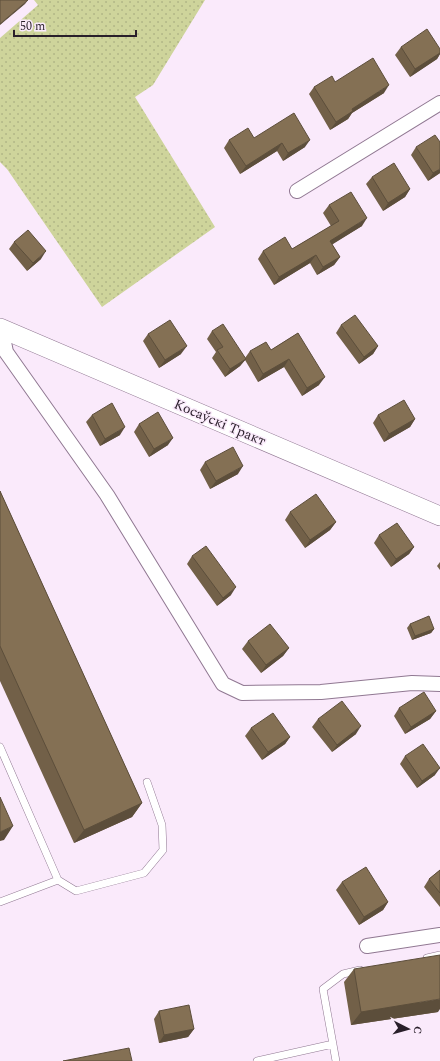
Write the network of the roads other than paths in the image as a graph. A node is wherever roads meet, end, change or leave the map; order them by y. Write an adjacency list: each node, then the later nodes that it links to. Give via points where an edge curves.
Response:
1 (440, 103): 2 (street)
2 (297, 191)
3 (3, 329): 4 (main road, Косаўскі Тракт); 5 (street, via 6,352 107,495 223,684 242,693 321,692 412,683)
4 (440, 516)
5 (440, 684)
6 (0, 747): 8 (lane)
7 (147, 782): 8 (lane, via 162,825 163,850 144,873 76,891)
8 (58, 880): 9 (lane)
9 (0, 902)
10 (440, 935): 11 (street)
11 (367, 946)
12 (440, 955): 13 (lane)
13 (418, 959)
14 (366, 969): 15 (lane, via 343,974 323,989)
15 (333, 1044): 16 (lane); 17 (lane)
16 (257, 1061)
17 (336, 1061)

